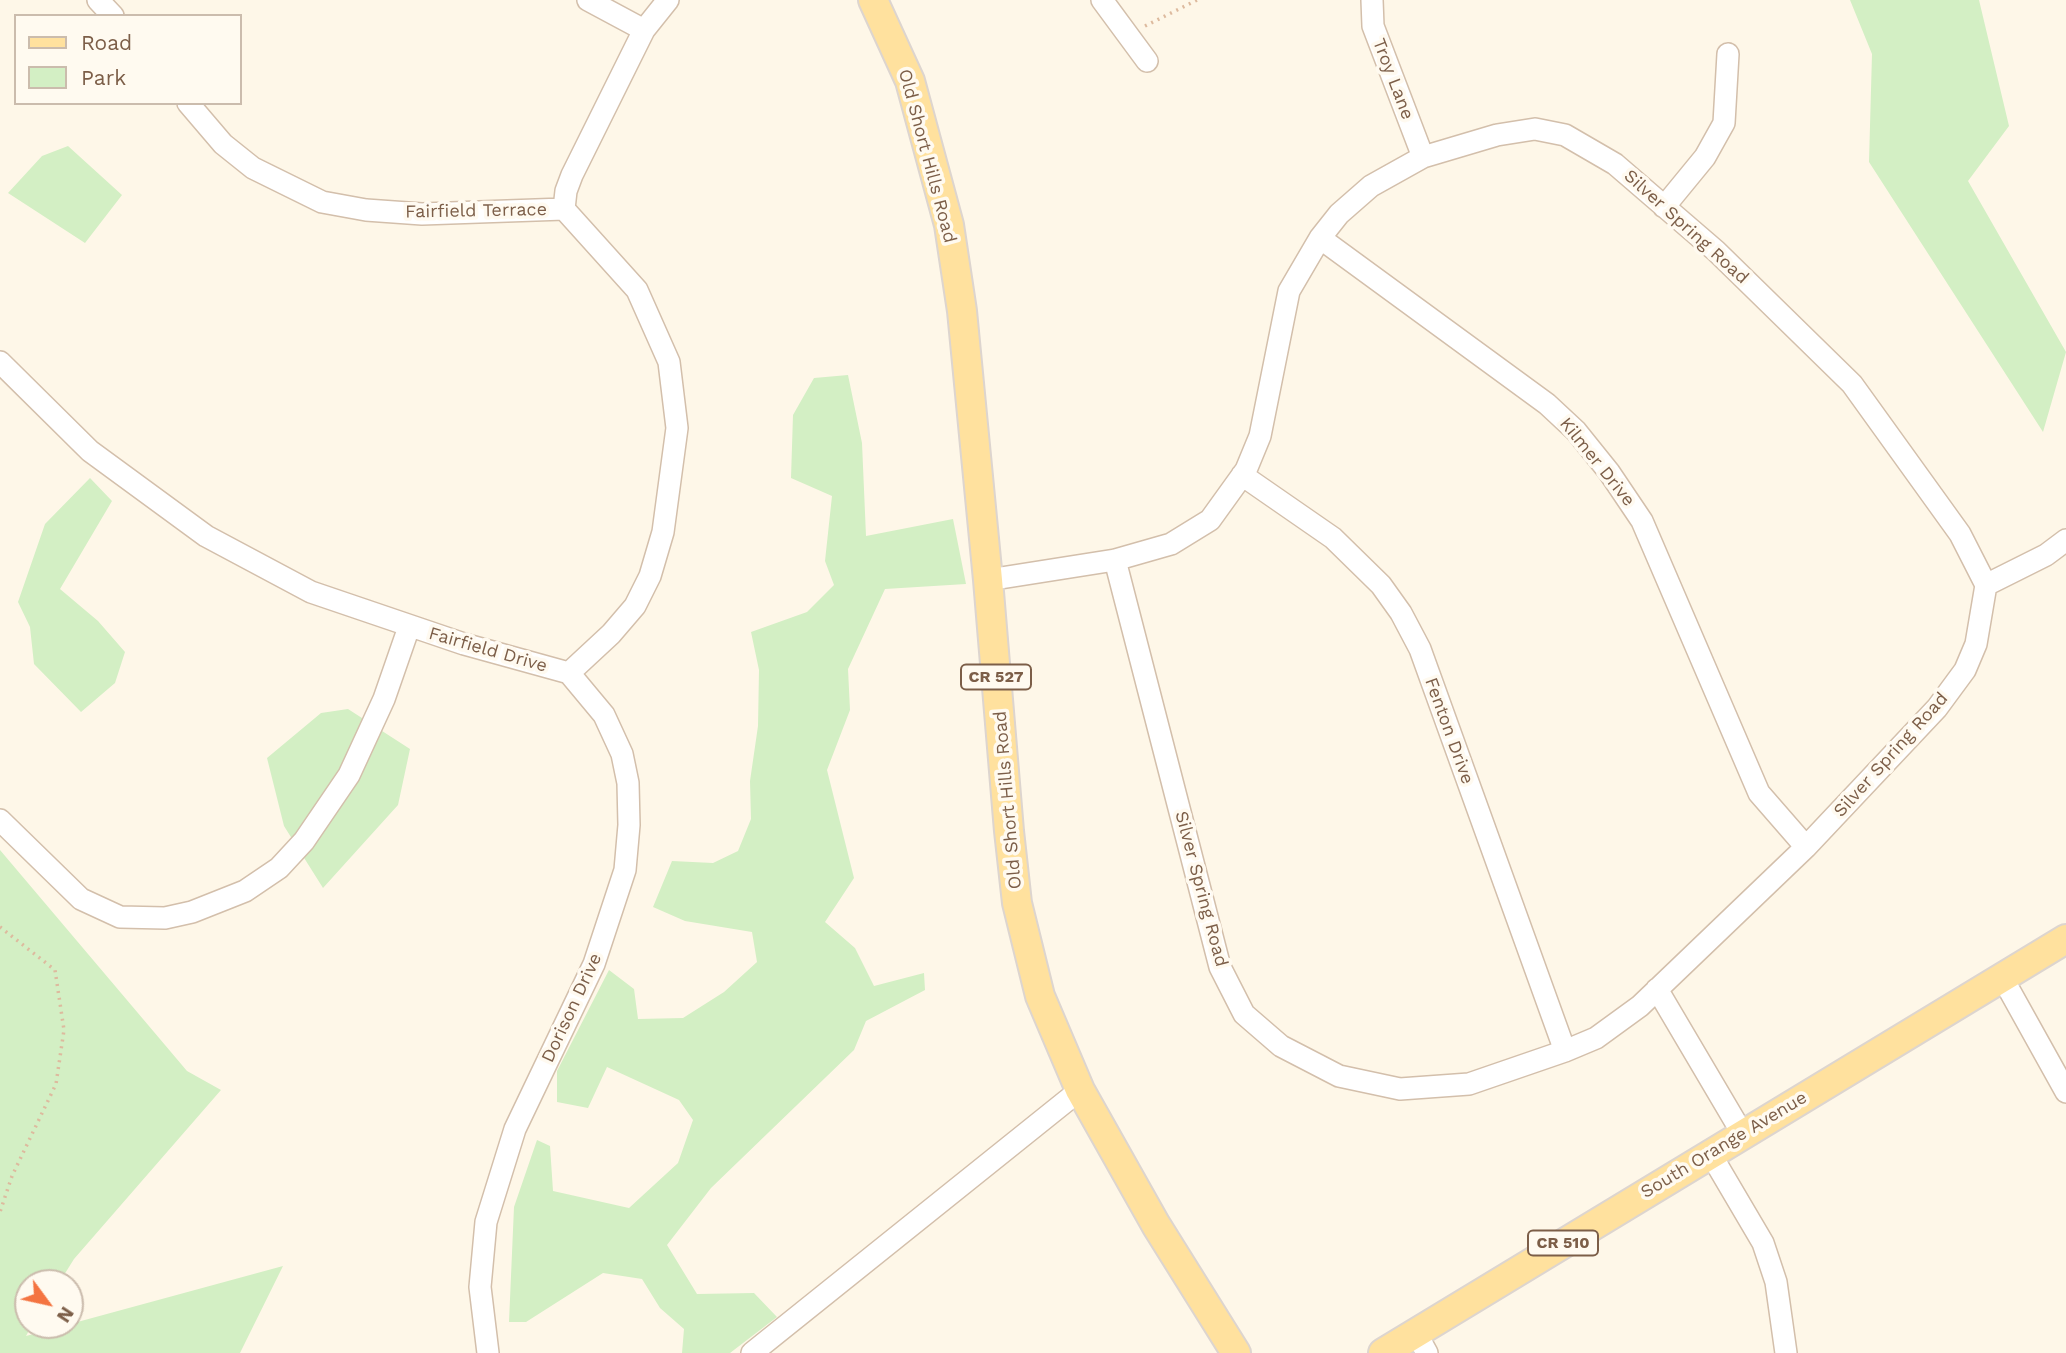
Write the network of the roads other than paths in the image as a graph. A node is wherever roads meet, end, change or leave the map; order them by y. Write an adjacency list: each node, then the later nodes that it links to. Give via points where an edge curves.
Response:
1 (98, 0): 7 (street)
2 (589, 0): 8 (street)
3 (668, 0): 8 (street, Fairfield Terrace)
4 (873, 0): 20 (main road, Old Short Hills Road / CR 527, via 910,81 949,225 962,311)
5 (1102, 0): 10 (street)
6 (1372, 0): 12 (street, Troy Lane, via 1373,26)
7 (111, 14)
8 (644, 30): 14 (street, Fairfield Terrace, via 572,175)
9 (1728, 54): 13 (street, via 1724,123 1705,157)
10 (1147, 61)
11 (190, 105): 14 (street, Fairfield Terrace, via 223,144 253,168 322,202 366,211 422,214)
12 (1423, 157): 13 (street, Silver Spring Road, via 1509,133 1535,129 1565,135 1615,164); 15 (street, Silver Spring Road, via 1371,186 1339,214)
13 (1664, 207): 21 (street, Silver Spring Road, via 1716,251 1852,384 1961,534)
14 (564, 209): 23 (street, Fairfield Drive, via 637,290 669,362 677,428 663,532 650,576 635,606)
15 (1320, 239): 17 (street, Silver Spring Road, via 1289,291 1260,436); 25 (street, Kilmer Drive, via 1547,404 1609,472 1642,521 1759,793)
16 (0, 362): 22 (street, Fairfield Drive, via 90,451 180,519 311,592)
17 (1242, 475): 19 (street, Silver Spring Road, via 1210,520 1171,544); 29 (street, Fenton Drive, via 1333,538 1381,584 1401,613 1420,649)
18 (2066, 540): 21 (street, via 2046,555)
19 (1115, 560): 20 (street, Silver Spring Road); 29 (street, Silver Spring Road, via 1220,967 1244,1014 1281,1046 1339,1076 1400,1089 1469,1084)
20 (988, 580): 30 (main road, Old Short Hills Road / CR 527, via 1017,903 1040,996)
21 (1986, 584): 25 (street, Silver Spring Road, via 1981,621 1965,670 1937,708)
22 (409, 627): 23 (street, Fairfield Drive); 24 (street, via 384,699 349,775 304,841 279,868 245,891 165,918 120,917 81,899)
23 (569, 673): 35 (street, Dorison Drive, via 604,715 622,754 628,783 625,870 594,964 515,1129 489,1210 480,1287)
24 (0, 820)
25 (1806, 847): 28 (street, Silver Spring Road)
26 (2066, 939): 27 (main road, South Orange Avenue / CR 510)
27 (2002, 977): 31 (street); 32 (main road, South Orange Avenue / CR 510)
28 (1657, 989): 29 (street, Silver Spring Road, via 1596,1038); 32 (street)
29 (1565, 1051)
30 (1080, 1090): 36 (street); 37 (main road, Old Short Hills Road / CR 527, via 1156,1225)
31 (2066, 1092)
32 (1742, 1133): 33 (main road, South Orange Avenue / CR 510)
33 (1710, 1153): 34 (main road, South Orange Avenue / CR 510); 39 (street, via 1763,1243 1776,1282)
34 (1422, 1343): 38 (main road, South Orange Avenue / CR 510)
35 (488, 1353)
36 (752, 1353)
37 (1236, 1353)
38 (1382, 1353)
39 (1786, 1353)

